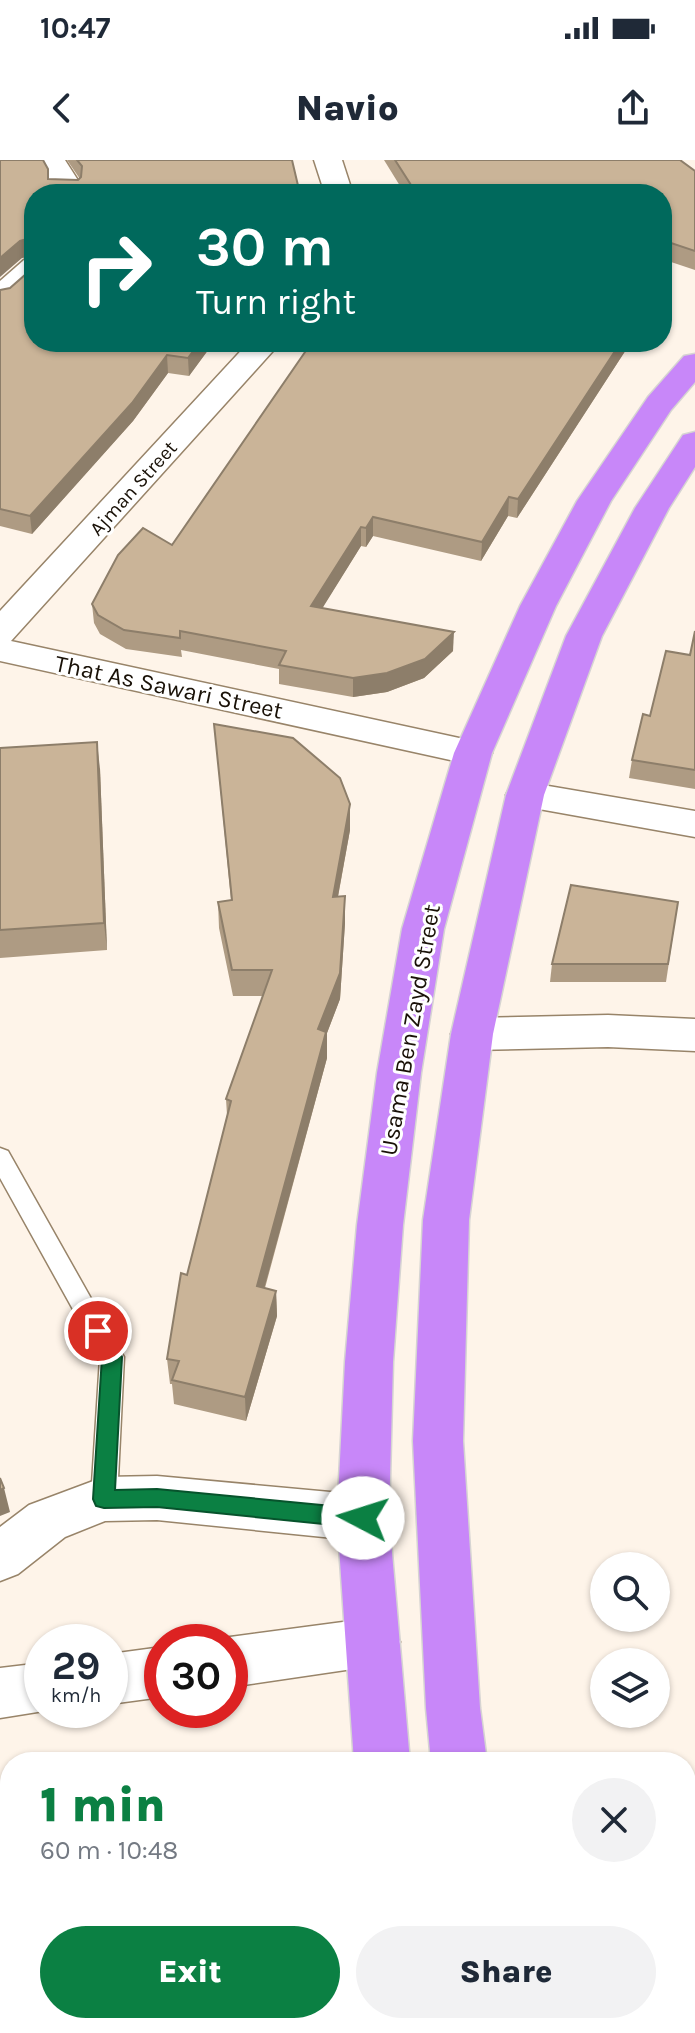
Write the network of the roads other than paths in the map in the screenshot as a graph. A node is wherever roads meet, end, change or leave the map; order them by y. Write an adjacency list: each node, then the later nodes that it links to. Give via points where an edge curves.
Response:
1 (51, 160): 3 (street)
2 (328, 160): 4 (street)
3 (66, 184)
4 (336, 184)
5 (257, 352): 8 (street, Ajman Street)
6 (695, 363): 10 (highway, Usama Ben Zayd Street, via 659,404 594,501 538,606)
7 (695, 442): 11 (highway, via 652,508 584,636)
8 (0, 633)
9 (0, 650): 10 (street)
10 (473, 753): 17 (highway, Usama Ben Zayd Street, via 423,929 399,1073 370,1347)
11 (525, 795): 12 (street); 13 (highway)
12 (695, 824)
13 (472, 1034): 14 (street); 24 (highway, via 446,1220 438,1441)
14 (695, 1035)
15 (0, 1157): 16 (lane, via 112,1357)
16 (104, 1499): 17 (street, via 157,1498); 18 (street, via 47,1521)
17 (363, 1518): 19 (highway, Usama Ben Zayd Street)
18 (0, 1558)
19 (373, 1642): 20 (street); 23 (highway, Usama Ben Zayd Street)
20 (248, 1659)
21 (24, 1690): 22 (street)
22 (0, 1693)
23 (381, 1752)
24 (458, 1752)

